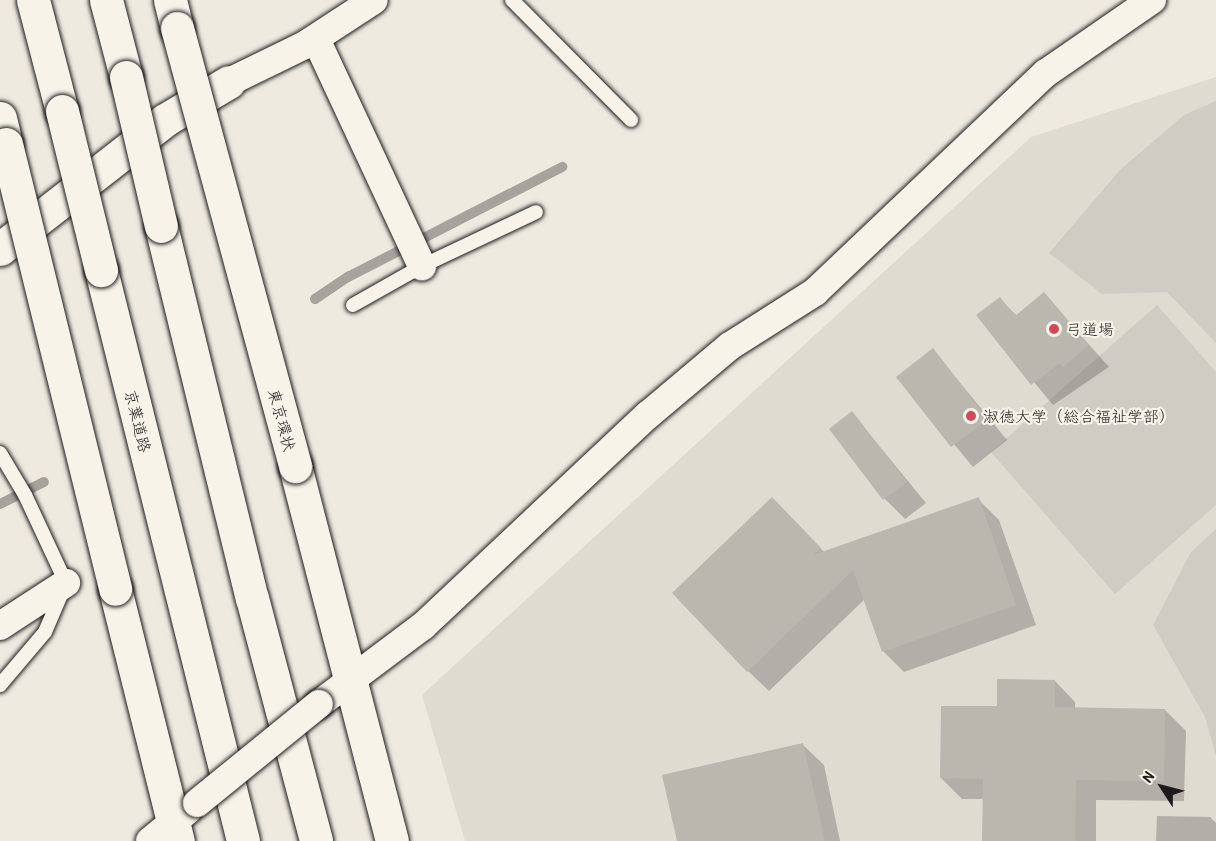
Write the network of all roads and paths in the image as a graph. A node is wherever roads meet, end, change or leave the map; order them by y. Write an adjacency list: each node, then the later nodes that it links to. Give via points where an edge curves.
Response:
1 (33, 0): 21 (main road, 京葉道路, bridge)
2 (106, 0): 22 (main road, bridge, via 252,598)
3 (374, 0): 7 (street)
4 (512, 0): 9 (lane)
5 (1152, 0): 18 (street, via 1046,73 815,292 730,346 648,415 423,626)
6 (174, 14): 18 (main road, 東京環状, bridge)
7 (316, 39): 8 (street); 13 (street)
8 (229, 82): 12 (main road, via 165,120)
9 (631, 120)
10 (3, 131): 20 (main road, bridge)
11 (536, 212): 13 (lane)
12 (0, 249)
13 (422, 266): 14 (lane)
14 (353, 305)
15 (0, 453): 16 (lane, via 35,514)
16 (66, 584): 17 (street); 19 (lane, via 45,632)
17 (0, 626)
18 (350, 678): 20 (street, bridge); 23 (main road, 東京環状)
19 (0, 685)
20 (174, 827)
21 (243, 841)
22 (316, 841)
23 (392, 841)

